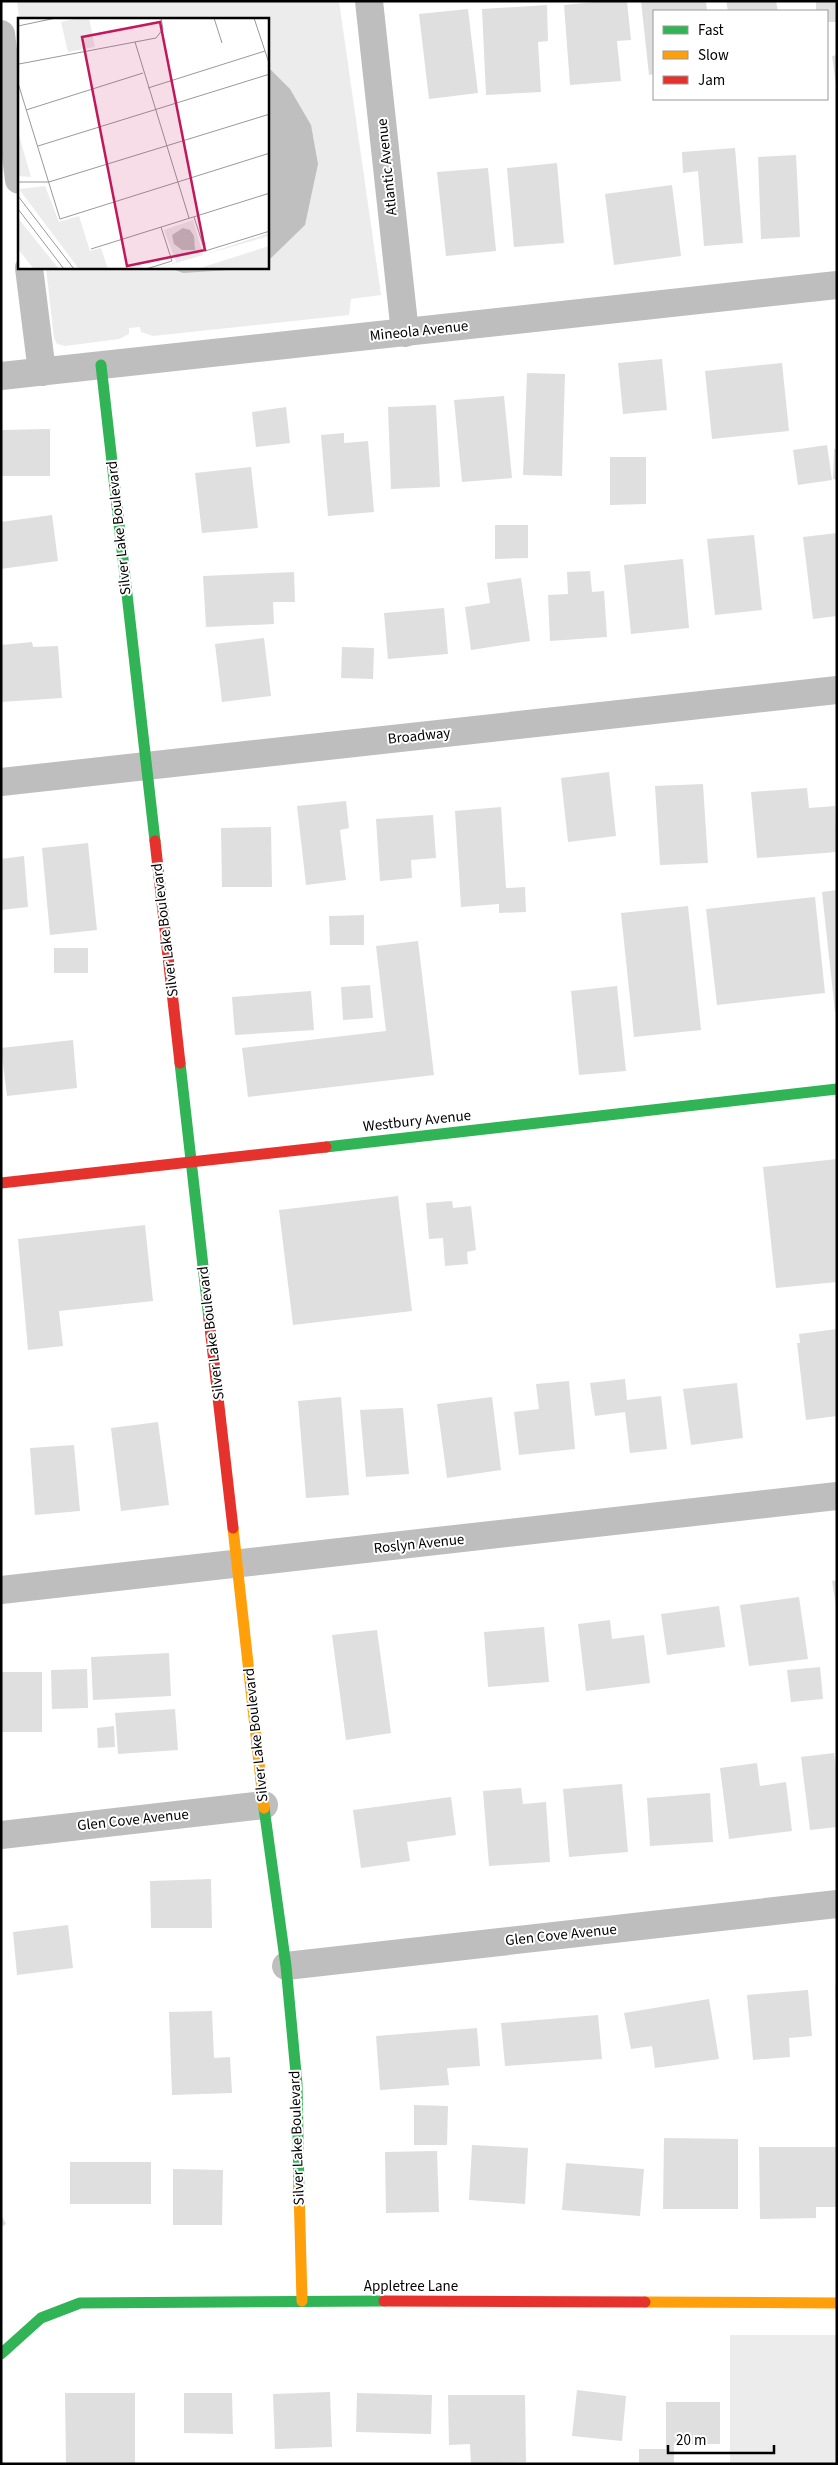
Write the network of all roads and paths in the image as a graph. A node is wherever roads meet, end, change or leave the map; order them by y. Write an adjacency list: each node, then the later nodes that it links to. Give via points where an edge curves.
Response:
1 (369, 1): 6 (street, Atlantic Avenue)
2 (1, 34): 3 (street)
3 (18, 172)
4 (29, 269): 8 (street)
5 (837, 286): 6 (street, Mineola Avenue)
6 (405, 332): 7 (street, Mineola Avenue)
7 (101, 366): 8 (street, Mineola Avenue); 11 (street, Silver Lake Boulevard)
8 (42, 372): 9 (street, Mineola Avenue)
9 (1, 376)
10 (837, 690): 11 (street, Broadway)
11 (146, 766): 12 (street, Broadway); 14 (street, Silver Lake Boulevard)
12 (1, 782)
13 (837, 1089): 14 (street, Westbury Avenue)
14 (192, 1161): 15 (street, Westbury Avenue); 17 (street, Silver Lake Boulevard)
15 (1, 1183)
16 (837, 1496): 17 (street, Roslyn Avenue)
17 (238, 1564): 18 (street, Roslyn Avenue); 19 (street, Silver Lake Boulevard)
18 (1, 1590)
19 (264, 1805): 20 (street, Glen Cove Avenue); 22 (street, Silver Lake Boulevard)
20 (1, 1835)
21 (837, 1904): 22 (street, Glen Cove Avenue)
22 (286, 1966): 23 (street, Silver Lake Boulevard, via 297,2084)
23 (302, 2301): 24 (street, Appletree Lane); 25 (street, Appletree Lane, via 80,2303 41,2318)
24 (837, 2303)
25 (1, 2354)

